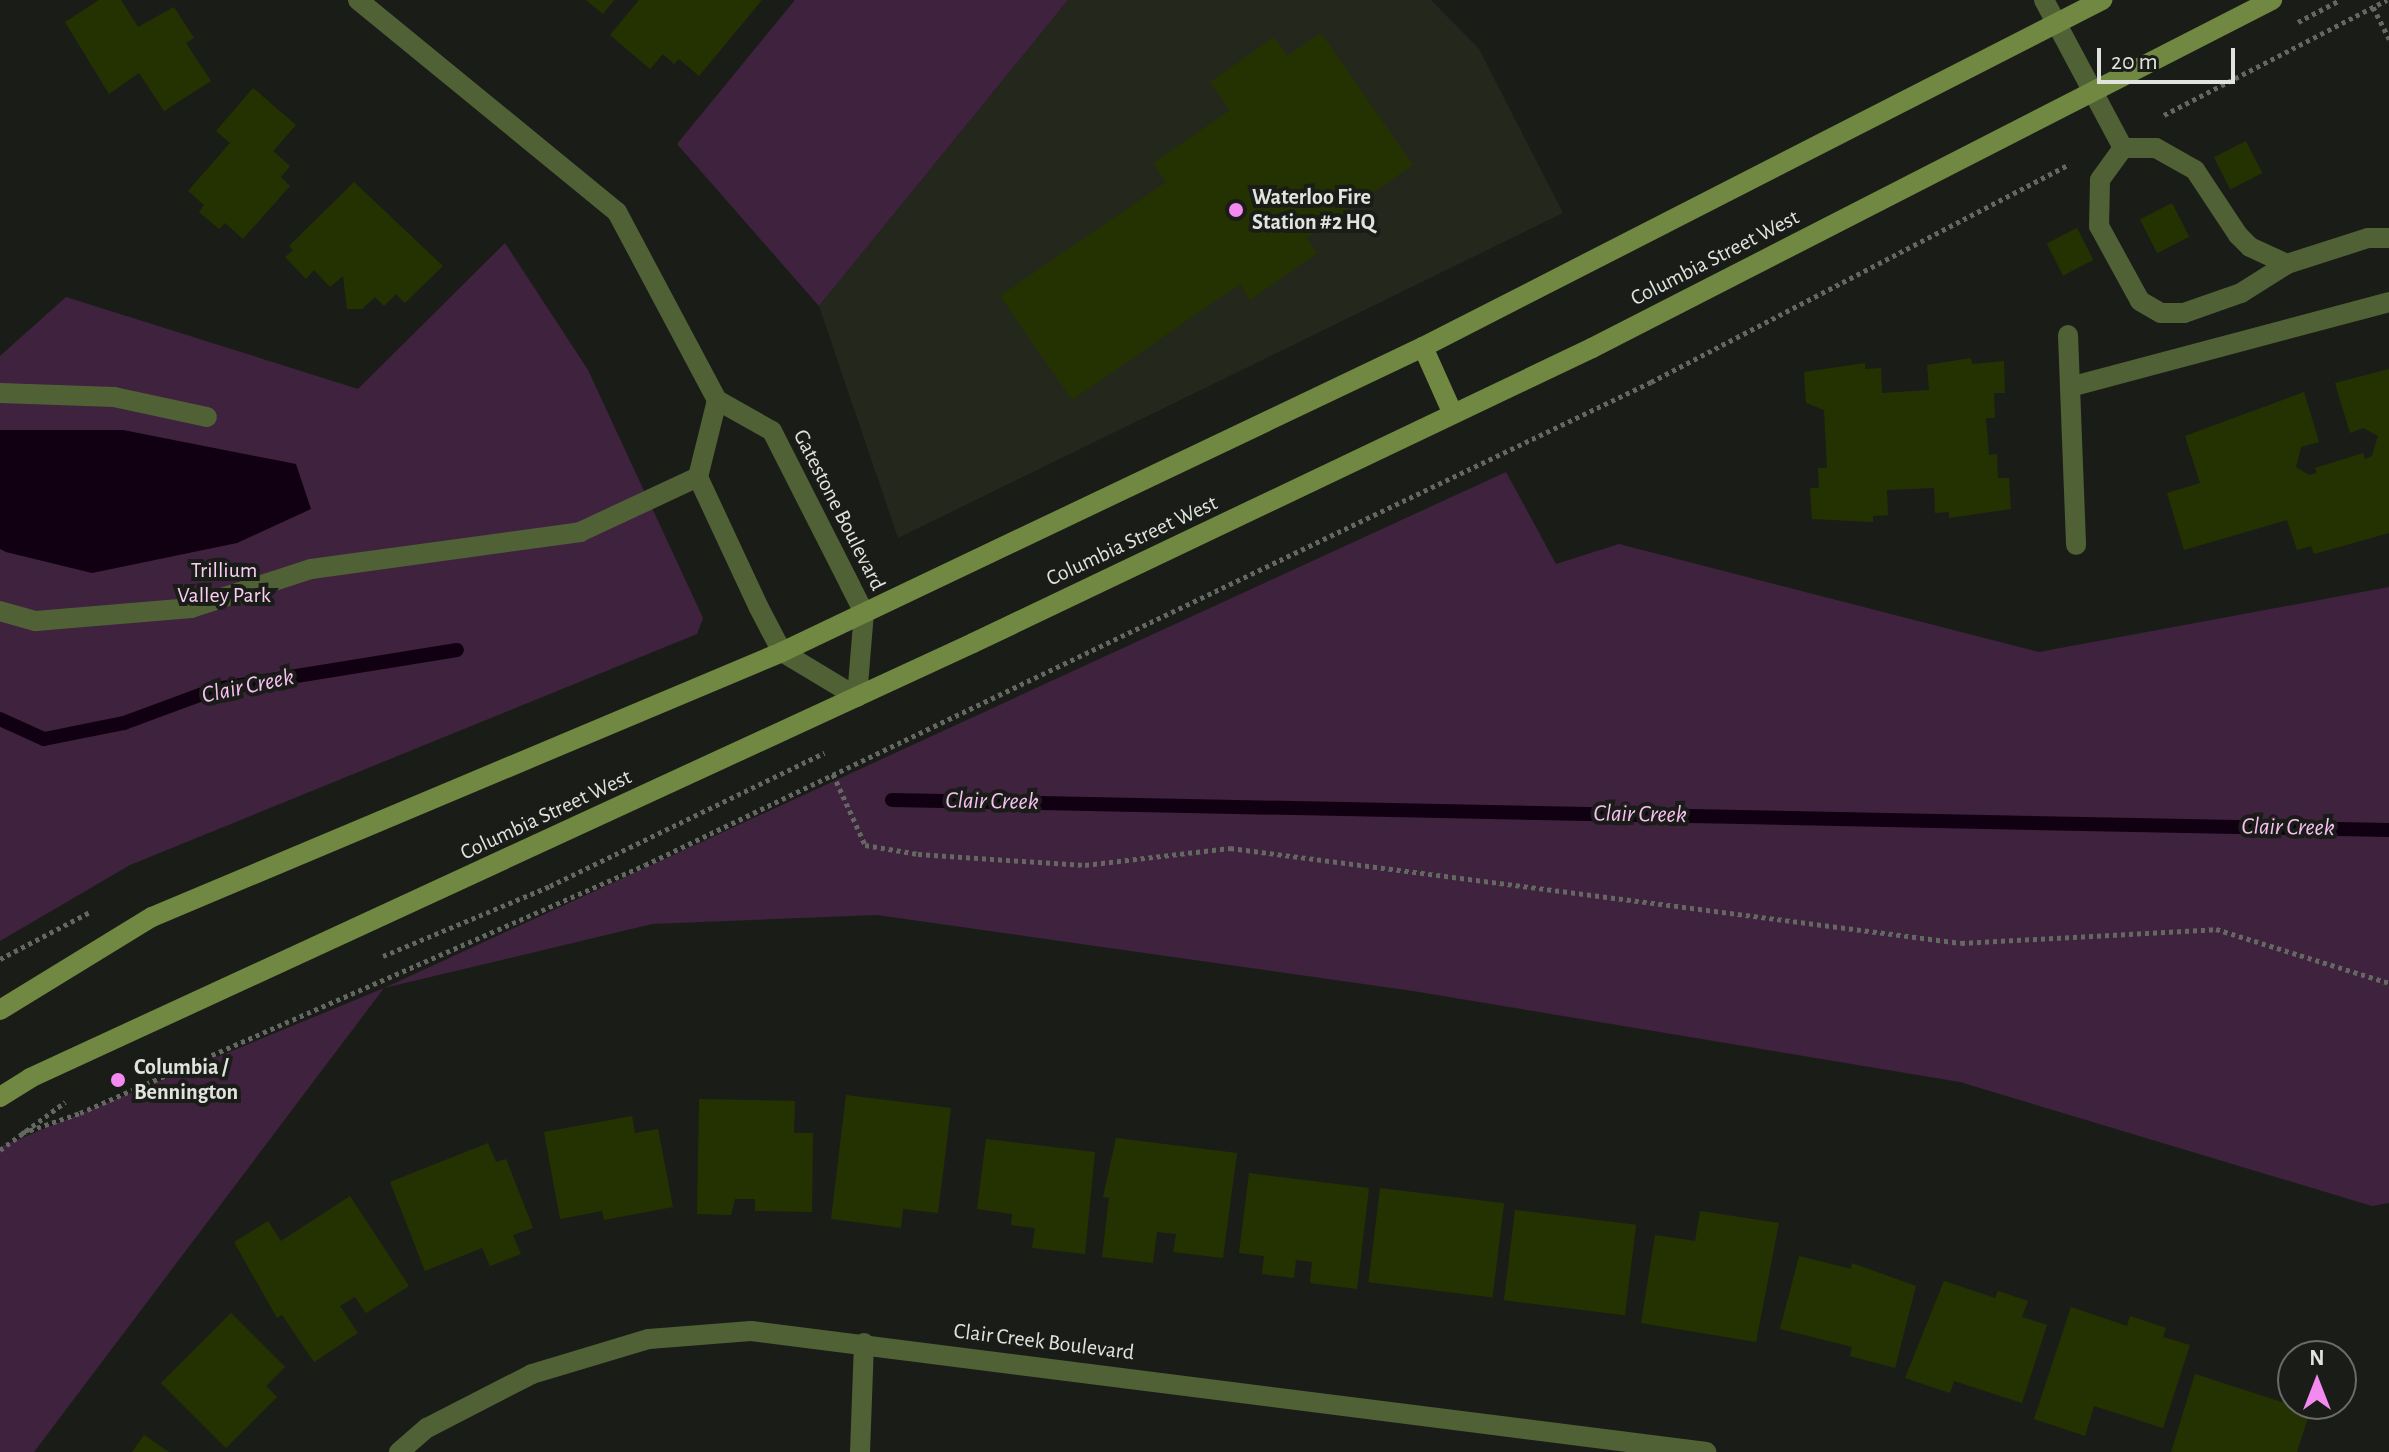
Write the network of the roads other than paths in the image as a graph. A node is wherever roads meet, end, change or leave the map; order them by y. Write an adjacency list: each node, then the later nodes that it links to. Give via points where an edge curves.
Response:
1 (358, 0): 15 (street, via 617,212)
2 (2044, 0): 5 (street)
3 (2102, 0): 5 (main road)
4 (2272, 0): 6 (main road, Columbia Street West)
5 (2055, 23): 6 (street); 12 (main road)
6 (2091, 94): 7 (street); 16 (main road, Columbia Street West)
7 (2121, 144): 9 (street, via 2156,148 2195,170 2238,235 2250,247); 9 (street, via 2100,180 2099,226 2140,301 2161,313 2184,313 2241,293)
8 (2389, 238): 9 (street, via 2368,238)
9 (2287, 264)
10 (2389, 302): 13 (street)
11 (2068, 335): 13 (street)
12 (1423, 347): 16 (main road); 21 (main road)
13 (2070, 387): 19 (street)
14 (0, 393): 17 (street, via 114,397)
15 (717, 400): 18 (street); 21 (street, Gatestone Boulevard, via 772,431)
16 (1453, 414): 23 (main road, Columbia Street West)
17 (207, 417)
18 (698, 477): 20 (street, via 580,532 311,569 191,608 36,621); 22 (street)
19 (2076, 545)
20 (0, 611)
21 (864, 612): 22 (main road); 23 (street, Gatestone Boulevard)
22 (782, 652): 23 (street); 24 (main road, via 152,917)
23 (857, 697): 25 (main road, Columbia Street West, via 30,1078)
24 (0, 1010)
25 (0, 1097)
26 (864, 1343): 27 (street, Clair Creek Boulevard, via 751,1331 649,1339 532,1374 427,1428); 28 (street); 29 (street, Clair Creek Boulevard)
27 (399, 1452)
28 (860, 1452)
29 (1706, 1452)

